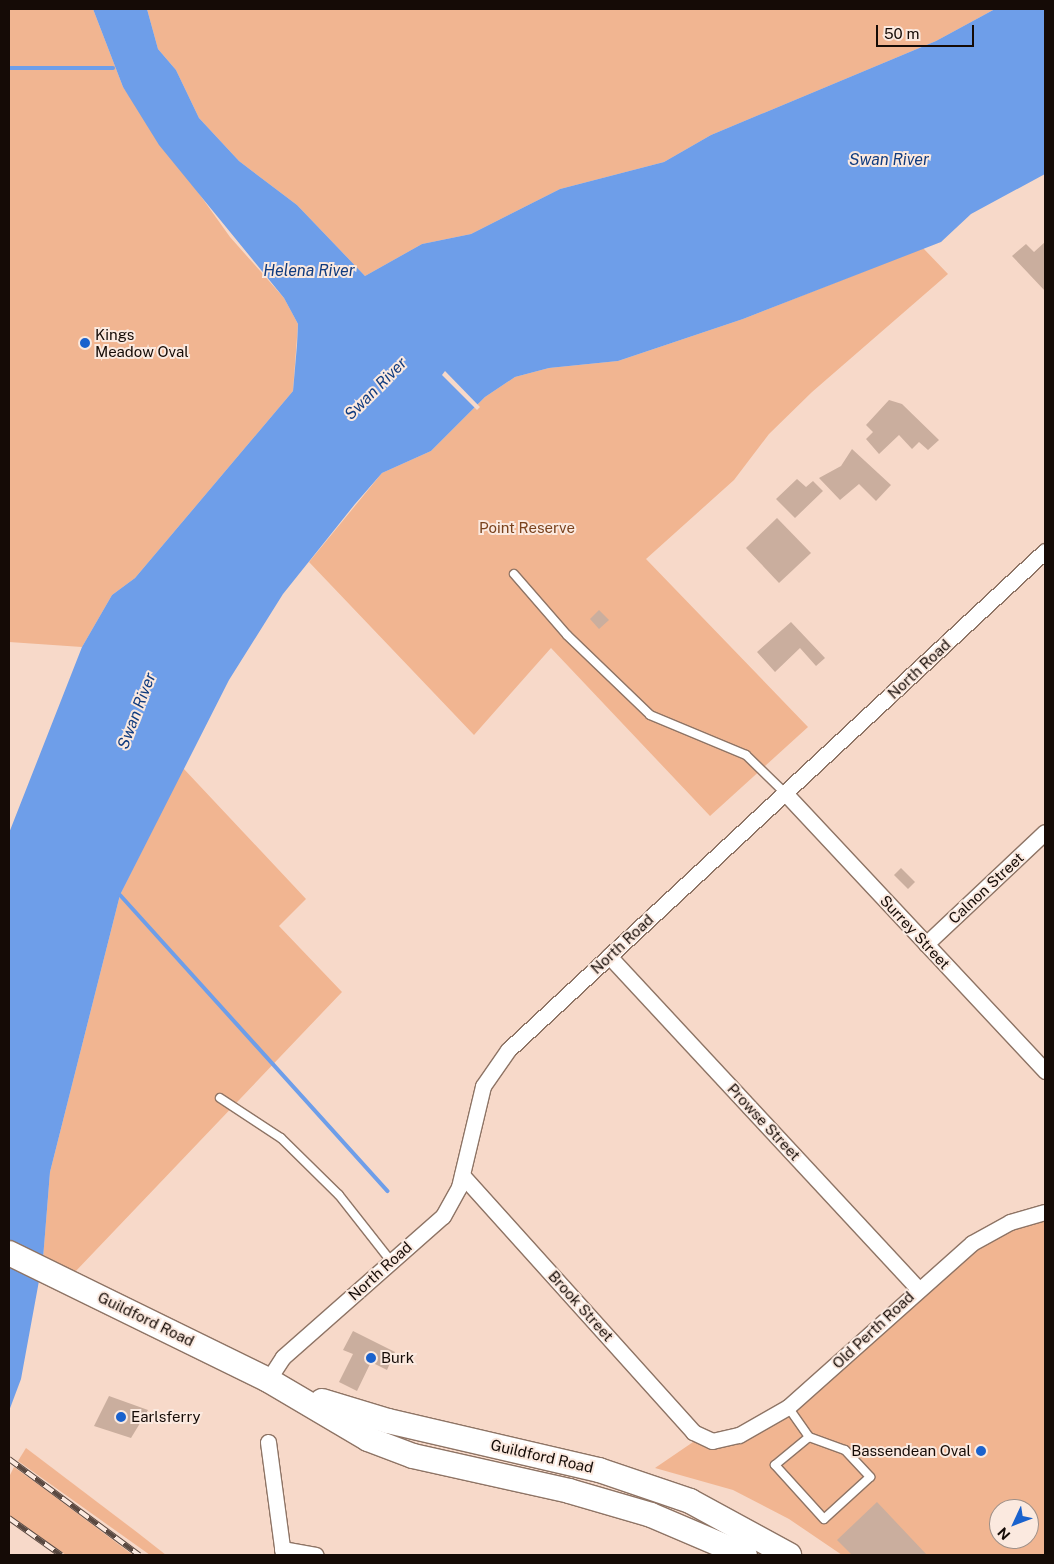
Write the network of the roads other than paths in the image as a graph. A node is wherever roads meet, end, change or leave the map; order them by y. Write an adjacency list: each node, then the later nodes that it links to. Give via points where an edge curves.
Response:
1 (1045, 552): 3 (street, North Road)
2 (514, 574): 3 (lane, via 567,635 650,715 746,755)
3 (785, 793): 5 (street, Surrey Street); 6 (street, North Road)
4 (1045, 832): 5 (street, Calnon Street)
5 (926, 944): 7 (street, Surrey Street)
6 (609, 956): 9 (street, North Road, via 508,1050 493,1069 478,1098); 13 (street, Prowse Street)
7 (1045, 1071)
8 (220, 1098): 12 (lane, via 281,1138 339,1195)
9 (462, 1174): 12 (street, North Road, via 442,1216); 17 (street, Brook Street)
10 (1045, 1212): 13 (street, Old Perth Road, via 984,1235)
11 (9, 1253): 14 (highway, Guildford Road, via 155,1322)
12 (391, 1261): 14 (street, North Road, via 283,1357)
13 (918, 1288): 15 (street, Old Perth Road)
14 (275, 1384): 21 (highway, Guildford Road, via 368,1439 413,1456 569,1491 651,1515); 22 (highway, Guildford Road, via 388,1421 599,1470 690,1501)
15 (788, 1407): 16 (lane); 17 (street, Old Perth Road, via 739,1435 719,1441)
16 (809, 1437): 16 (lane, via 775,1465 824,1519 870,1477 845,1450)
17 (699, 1438)
18 (268, 1442): 19 (street)
19 (283, 1552): 20 (street)
20 (315, 1555)
21 (745, 1555)
22 (789, 1555)

